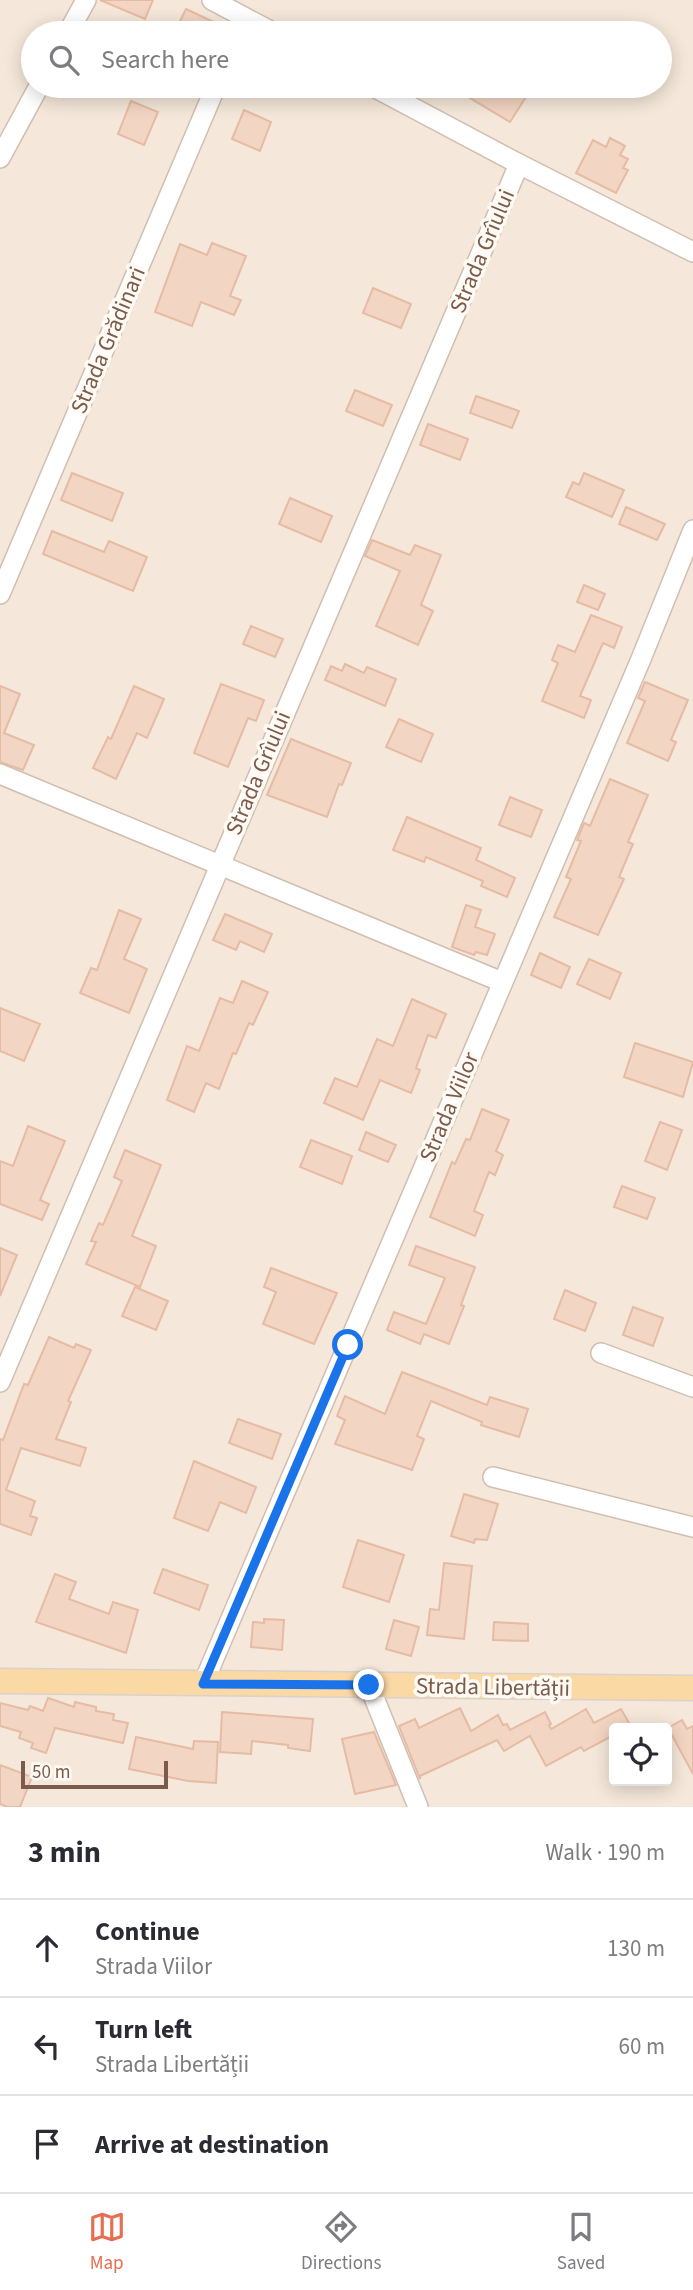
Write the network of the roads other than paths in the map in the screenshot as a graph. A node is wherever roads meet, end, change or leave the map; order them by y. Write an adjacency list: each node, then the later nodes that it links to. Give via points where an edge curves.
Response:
1 (86, 0): 3 (street)
2 (212, 0): 4 (street)
3 (75, 21)
4 (237, 21)
5 (32, 98): 8 (street)
6 (211, 98): 12 (street, Strada Grădinari)
7 (395, 98): 9 (street)
8 (0, 158)
9 (519, 164): 10 (street); 14 (street, Strada Grîului)
10 (693, 252)
11 (693, 530): 15 (street, Strada Viilor)
12 (0, 594)
13 (0, 774): 14 (street)
14 (218, 866): 15 (street); 17 (street, Strada Grîului)
15 (502, 982): 22 (street, Strada Viilor)
16 (601, 1353): 18 (street)
17 (0, 1382)
18 (693, 1387)
19 (493, 1477): 20 (street)
20 (693, 1527)
21 (0, 1681): 22 (main road, Strada Libertății)
22 (203, 1684): 23 (main road, Strada Libertății)
23 (369, 1685): 24 (main road, Strada Libertății); 25 (street)
24 (693, 1688)
25 (418, 1807)

